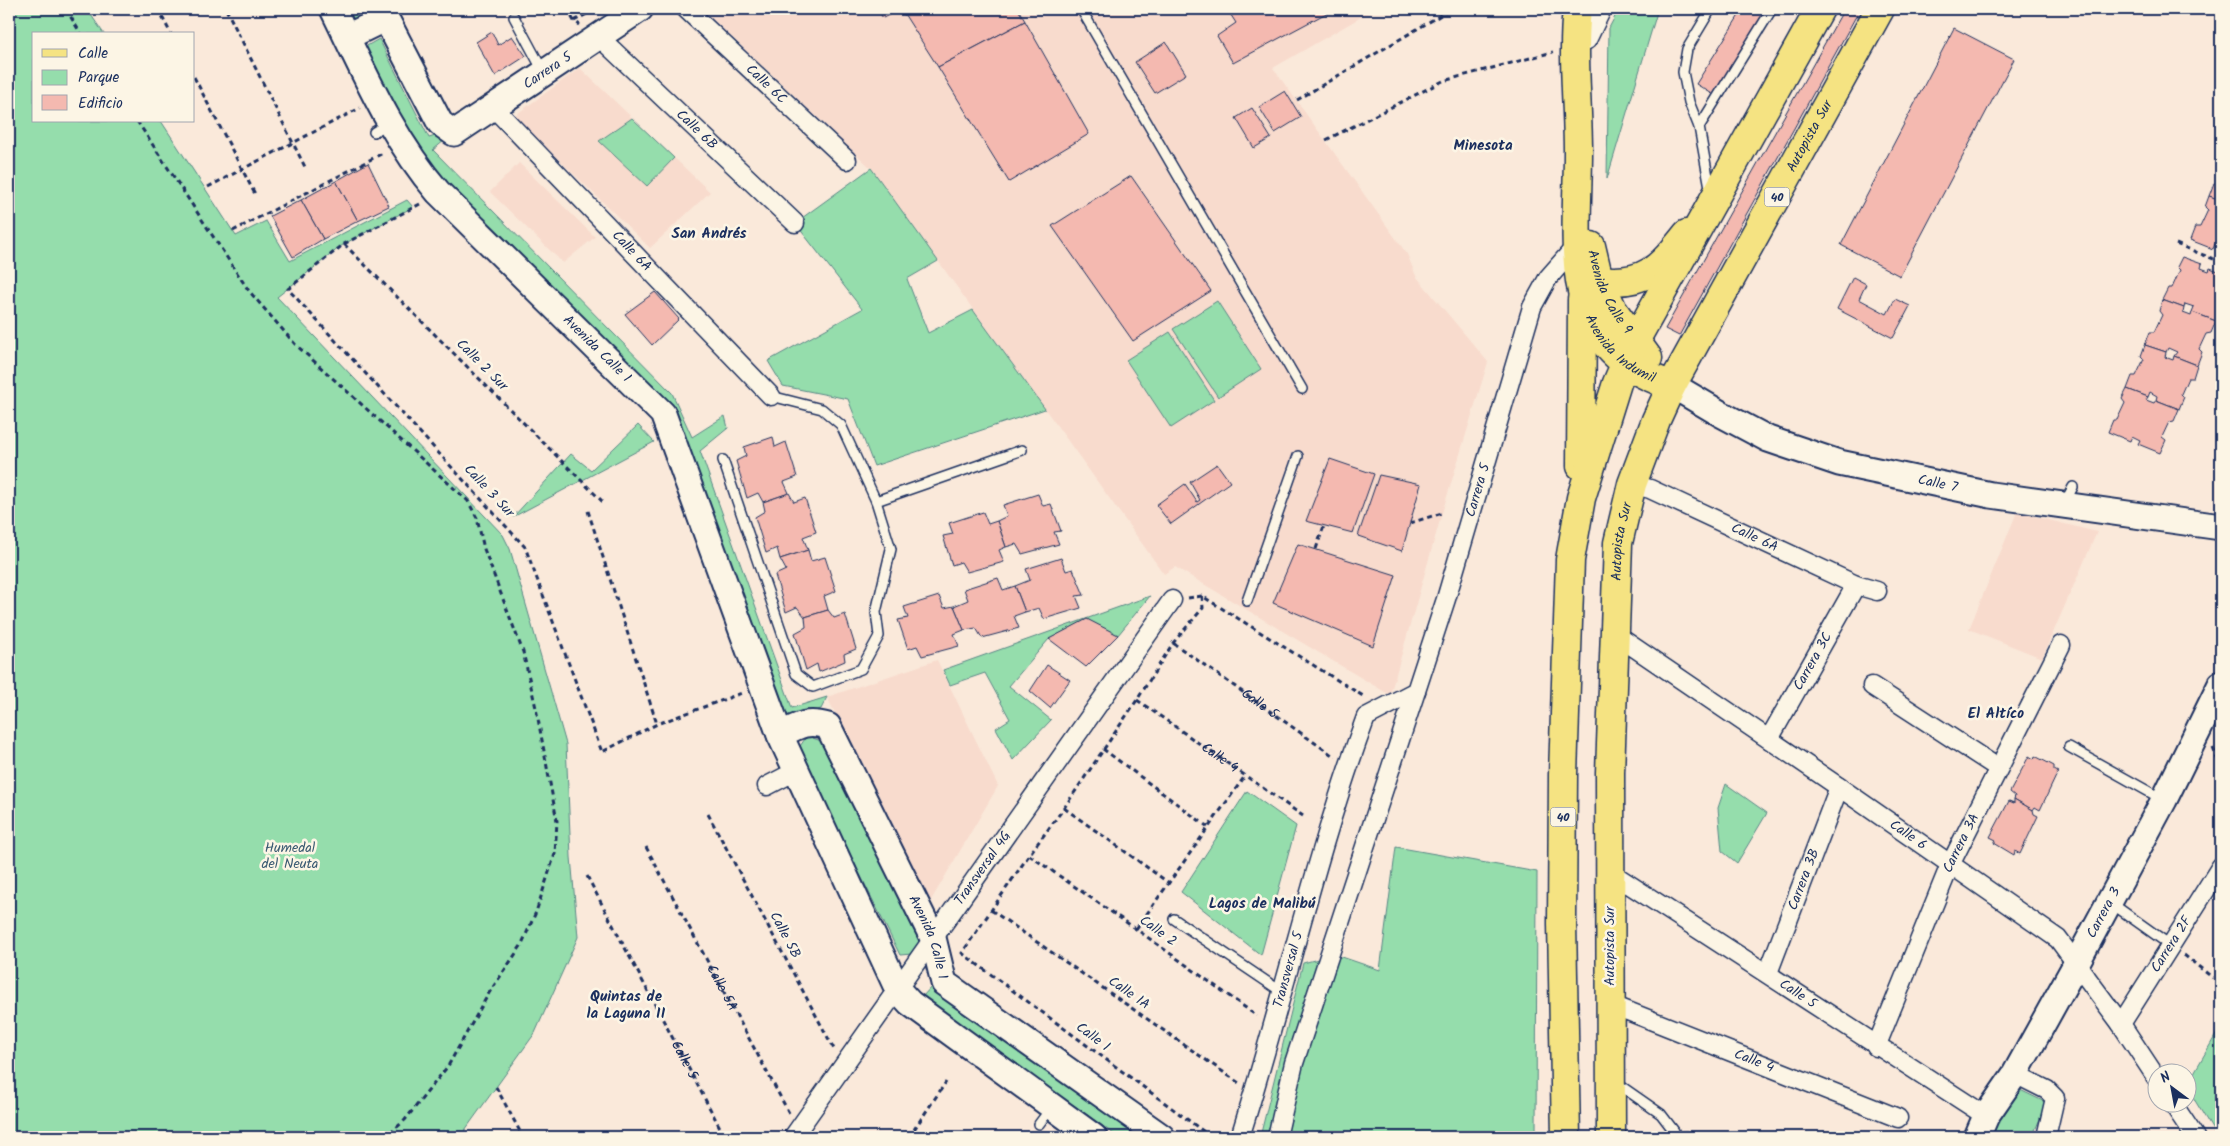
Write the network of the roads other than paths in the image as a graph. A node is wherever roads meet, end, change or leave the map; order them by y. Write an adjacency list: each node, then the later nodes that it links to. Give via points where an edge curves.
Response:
1 (333, 9): 15 (main road, Avenida Calle 1)
2 (640, 9): 14 (main road, Carrera 5)
3 (686, 9): 20 (street, Calle 6C)
4 (1081, 9): 27 (lane)
5 (1563, 9): 13 (main road, Avenida Calle 9)
6 (1602, 9): 13 (street, via 1587,40)
7 (1711, 9): 18 (lane, via 1684,59 1686,87)
8 (1772, 9): 18 (lane)
9 (1820, 9): 21 (main road, 40)
10 (1880, 9): 26 (main road, Autopista Sur / 40)
11 (384, 13): 15 (main road); 17 (main road, Carrera 5, via 440,123 454,133)
12 (514, 17): 16 (lane)
13 (1576, 29): 19 (main road, Avenida Calle 9)
14 (598, 36): 16 (main road, Carrera 5); 22 (street, Calle 6B)
15 (347, 37): 45 (main road, Avenida Calle 1, via 382,127 438,192 663,414)
16 (545, 74): 17 (main road, Carrera 5)
17 (493, 107): 28 (street, Calle 6A)
18 (1698, 127): 21 (lane)
19 (1578, 153): 23 (main road, Avenida Calle 9); 24 (main road, Avenida Calle 9, via 1587,206)
20 (847, 160)
21 (1712, 202): 24 (main road, via 1669,257 1649,274); 25 (main road, 40)
22 (795, 224)
23 (1576, 246): 24 (main road, Avenida Calle 9); 44 (street, Carrera 5, via 1548,278 1532,307)
24 (1591, 290): 25 (main road, Avenida Indumil, via 1599,335 1614,353); 33 (main road)
25 (1631, 352): 26 (main road, Avenida Calle 9); 33 (main road, 40, via 1617,383)
26 (1672, 384): 32 (main road, Autopista Sur / 40); 35 (main road, Calle 7, via 1768,439 1839,463 1991,495 2068,495)
27 (1302, 389)
28 (771, 396): 34 (lane, via 822,409 841,425)
29 (1022, 450): 34 (lane)
30 (1298, 456): 39 (lane)
31 (723, 460): 34 (lane, via 796,674 813,687 861,669 879,636 876,612 891,549)
32 (1632, 484): 36 (street, Calle 6A, via 1650,489); 40 (main road, Autopista Sur / 40, via 1618,543)
33 (1580, 498): 79 (main road, 40, via 1570,560 1563,775)
34 (876, 501)
35 (2221, 527)
36 (1856, 585): 37 (street, Calle 6A); 46 (street, Carrera 3C)
37 (1877, 591)
38 (1172, 600): 58 (street, Transversal 4G)
39 (1247, 601)
40 (1616, 635): 46 (street, Calle 6); 55 (main road, Autopista Sur / 40, via 1610,773)
41 (2061, 645): 48 (street, Carrera 3A)
42 (2221, 684): 52 (main road, Carrera 3)
43 (1872, 686): 48 (street)
44 (1416, 691): 63 (street, Transversal 5, via 1366,717 1348,766); 78 (street, Carrera 5, via 1294,1063)
45 (780, 735): 49 (main road, Avenida Calle 1); 58 (main road, Avenida Calle 1, via 799,725 814,722 828,726)
46 (1768, 739): 51 (street, Calle 6)
47 (2069, 747): 52 (lane)
48 (1998, 768): 53 (street, Carrera 3A)
49 (796, 771): 50 (street); 62 (main road, Avenida Calle 1)
50 (767, 786)
51 (1839, 786): 53 (street, Calle 6); 61 (street, Carrera 3B)
52 (2164, 800): 56 (main road, Carrera 3)
53 (1950, 865): 60 (street, Calle 6, via 2048,926); 66 (street, Carrera 3A)
54 (2221, 866): 59 (street, Carrera 2F)
55 (1610, 872): 61 (street, Calle 5); 64 (main road, Autopista Sur / 40)
56 (2109, 901): 59 (lane); 60 (main road, Carrera 3)
57 (1174, 919): 63 (lane)
58 (933, 938): 62 (street, Transversal 4G); 76 (main road, Avenida Calle 1, via 944,983)
59 (2170, 945): 65 (street, Carrera 2F)
60 (2076, 964): 65 (street, Calle 6); 68 (main road, Carrera 3)
61 (1768, 974): 66 (street, Calle 5)
62 (898, 990): 74 (street, Transversal 4G); 75 (main road, Avenida Calle 1, via 1045,1115)
63 (1282, 992): 77 (street, Transversal 5)
64 (1610, 1004): 69 (main road, Autopista Sur / 40); 71 (street, Calle 4)
65 (2121, 1024): 67 (street, Calle 6)
66 (1876, 1047): 72 (street, Calle 5)
67 (2148, 1065)
68 (2014, 1074): 72 (main road, Carrera 3); 81 (street, via 2047,1090 2055,1098)
69 (1610, 1079): 73 (lane, via 1660,1114); 80 (main road, Autopista Sur / 40)
70 (2180, 1114): 82 (street)
71 (1898, 1118)
72 (1982, 1127)
73 (1674, 1131)
74 (797, 1132)
75 (1094, 1137)
76 (1162, 1137)
77 (1240, 1137)
78 (1277, 1137)
79 (1566, 1137)
80 (1611, 1137)
81 (2046, 1137)
82 (2195, 1137)

